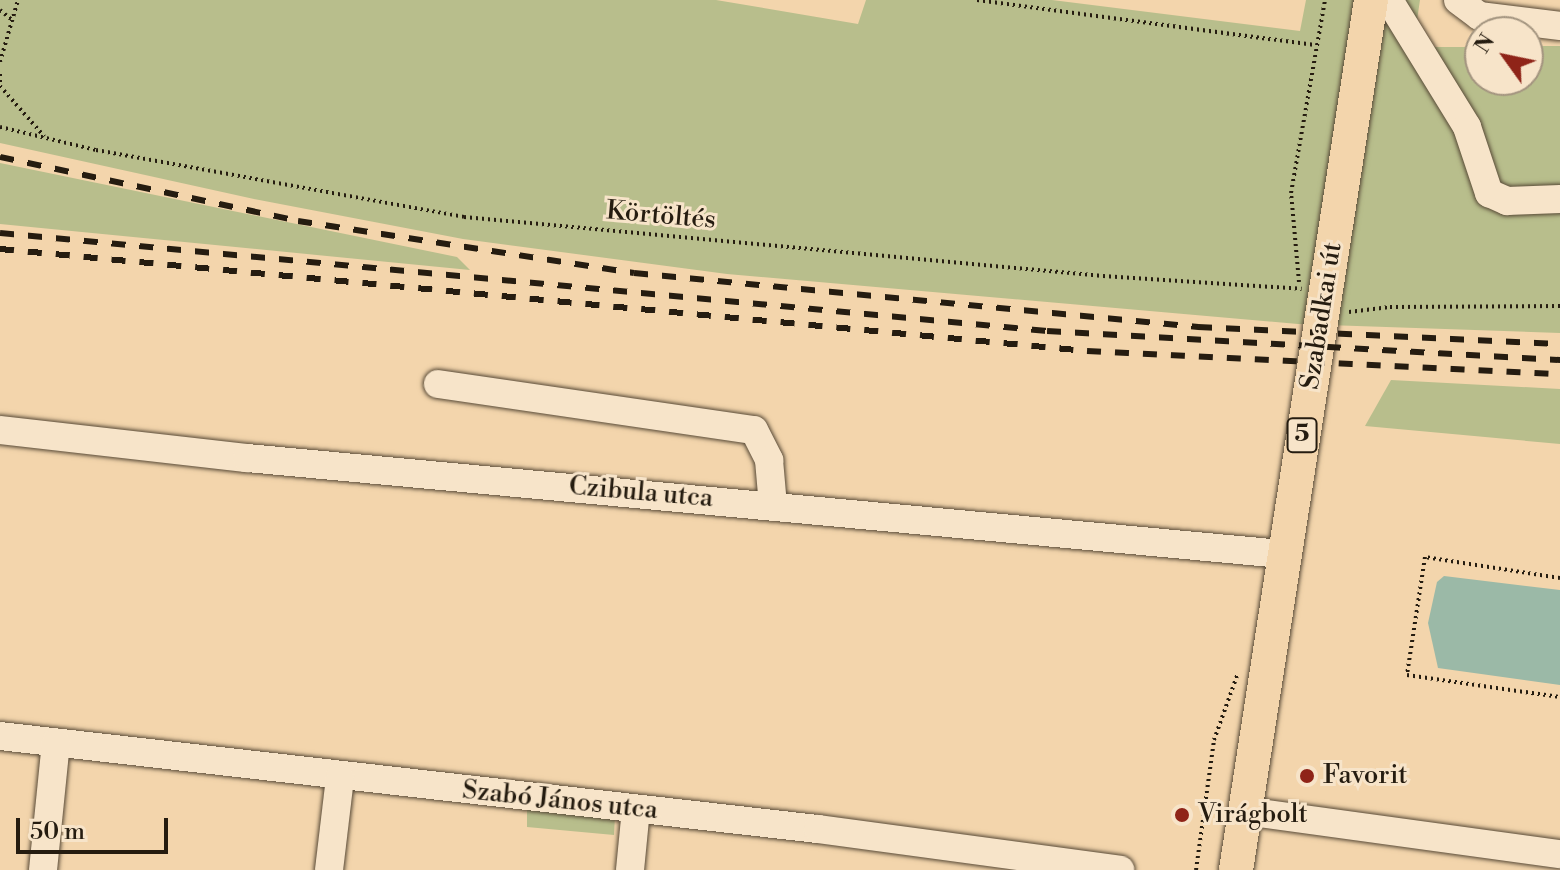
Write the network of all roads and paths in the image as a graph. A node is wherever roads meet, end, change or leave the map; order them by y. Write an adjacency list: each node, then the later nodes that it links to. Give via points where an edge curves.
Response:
1 (18, 0): 8 (path)
2 (977, 0): 10 (path)
3 (1325, 0): 10 (path)
4 (1371, 0): 16 (main road, Szabadkai út / 5)
5 (1389, 0): 15 (street, via 1467,127 1489,193 1507,201)
6 (1458, 0): 9 (street, via 1479,16)
7 (0, 10): 8 (path)
8 (12, 20): 11 (path)
9 (1560, 26)
10 (1315, 45): 16 (path, via 1291,193)
11 (0, 62)
12 (0, 74): 14 (path, via 0,86)
13 (0, 127): 14 (path, Körtöltés)
14 (45, 137): 16 (path, Körtöltés, via 464,217)
15 (1560, 199)
16 (1316, 297): 17 (path, Körtöltés); 21 (main road, Szabadkai út / 5)
17 (1560, 306)
18 (438, 384): 20 (street, via 754,430 769,460)
19 (0, 430): 20 (street, Czibula utca)
20 (773, 506): 21 (street, Czibula utca)
21 (1282, 554): 28 (main road, Szabadkai út / 5)
22 (1560, 578): 23 (path, via 1425,557 1407,675)
23 (1560, 697)
24 (0, 736): 25 (street, Szabó János utca)
25 (56, 743): 26 (street, Szabó János utca); 31 (street)
26 (340, 778): 27 (street, Szabó János utca); 32 (street)
27 (636, 809): 29 (street, Szabó János utca); 33 (street)
28 (1245, 811): 30 (street); 35 (main road, Szabadkai út / 5)
29 (917, 857): 34 (street, Szabó János utca)
30 (1554, 860)
31 (43, 870)
32 (329, 870)
33 (630, 870)
34 (1120, 870)
35 (1236, 870)

